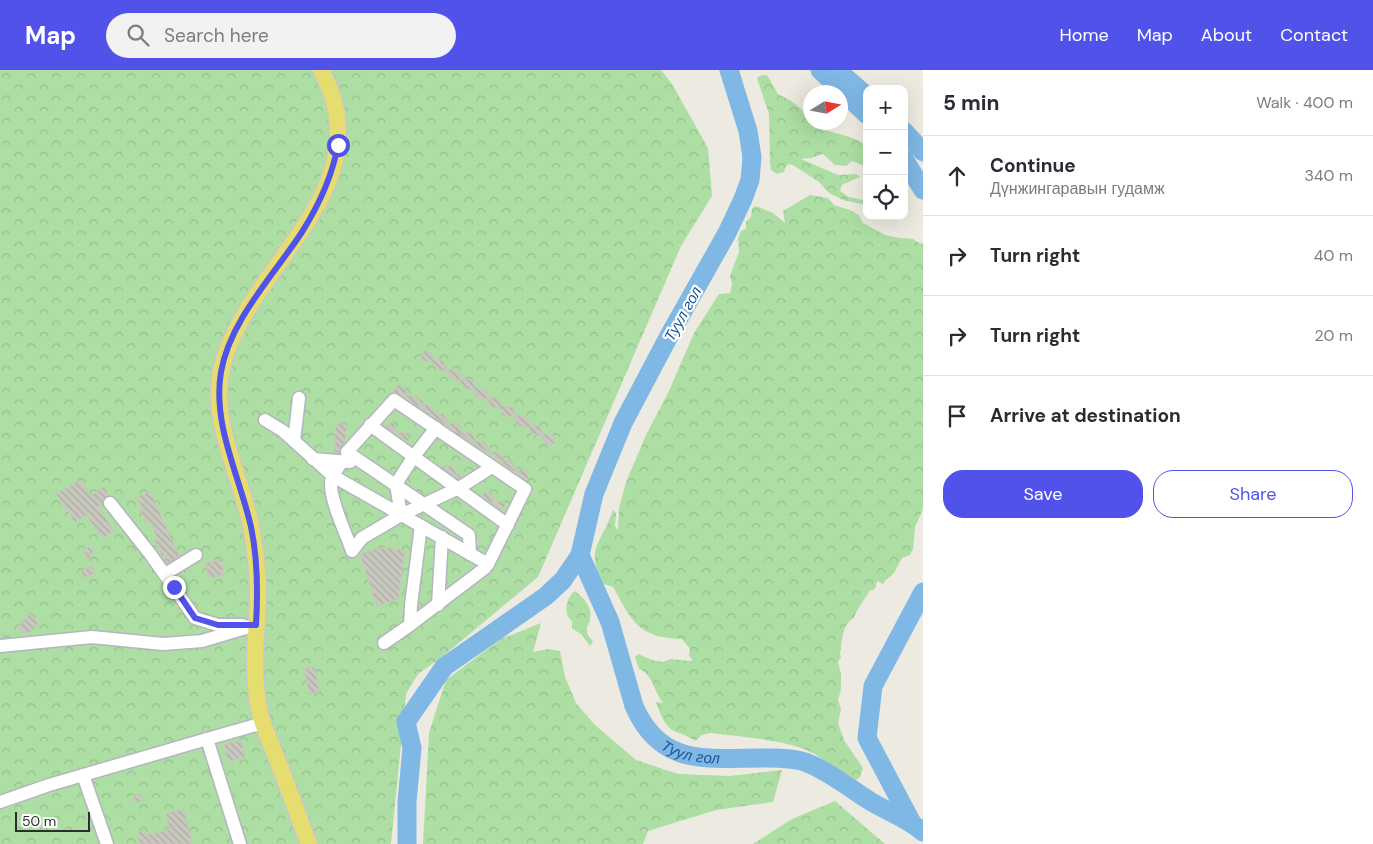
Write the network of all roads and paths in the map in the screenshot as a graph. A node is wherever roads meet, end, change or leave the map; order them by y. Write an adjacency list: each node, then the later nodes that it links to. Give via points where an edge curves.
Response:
1 (321, 70): 26 (main road, via 336,110 338,145 334,166 302,232 234,334 221,372 221,421 251,527 257,561)
2 (300, 398): 6 (street)
3 (265, 420): 6 (street)
4 (370, 425): 5 (street, via 394,400); 7 (street); 8 (street)
5 (436, 428): 7 (street); 10 (street)
6 (294, 441): 9 (street)
7 (414, 456): 12 (street); 13 (street)
8 (345, 457): 9 (street); 11 (street); 12 (street)
9 (313, 459): 11 (street)
10 (492, 467): 13 (street); 17 (street, via 525,489)
11 (333, 476): 16 (street); 16 (street, via 331,493 352,551 362,538)
12 (396, 484): 15 (street); 16 (street)
13 (459, 488): 15 (street); 17 (street)
14 (110, 503): 23 (street)
15 (426, 504): 16 (street); 20 (street, via 469,534)
16 (401, 514): 18 (street)
17 (508, 525): 22 (street)
18 (421, 526): 19 (street); 24 (street)
19 (442, 537): 20 (street); 25 (street)
20 (470, 554): 22 (street)
21 (196, 555): 23 (street)
22 (488, 564): 25 (street)
23 (165, 574): 26 (street, via 195,618 218,625)
24 (408, 605): 25 (street); 27 (street)
25 (435, 608): 27 (street)
26 (256, 625): 29 (street, via 202,641 163,644 92,637); 30 (main road, via 254,669)
27 (410, 625): 28 (street)
28 (384, 643)
29 (0, 646)
30 (264, 723): 31 (street); 36 (main road)
31 (207, 739): 32 (street); 35 (street)
32 (83, 776): 33 (street); 34 (street)
33 (0, 802)
34 (107, 844)
35 (240, 844)
36 (309, 844)

